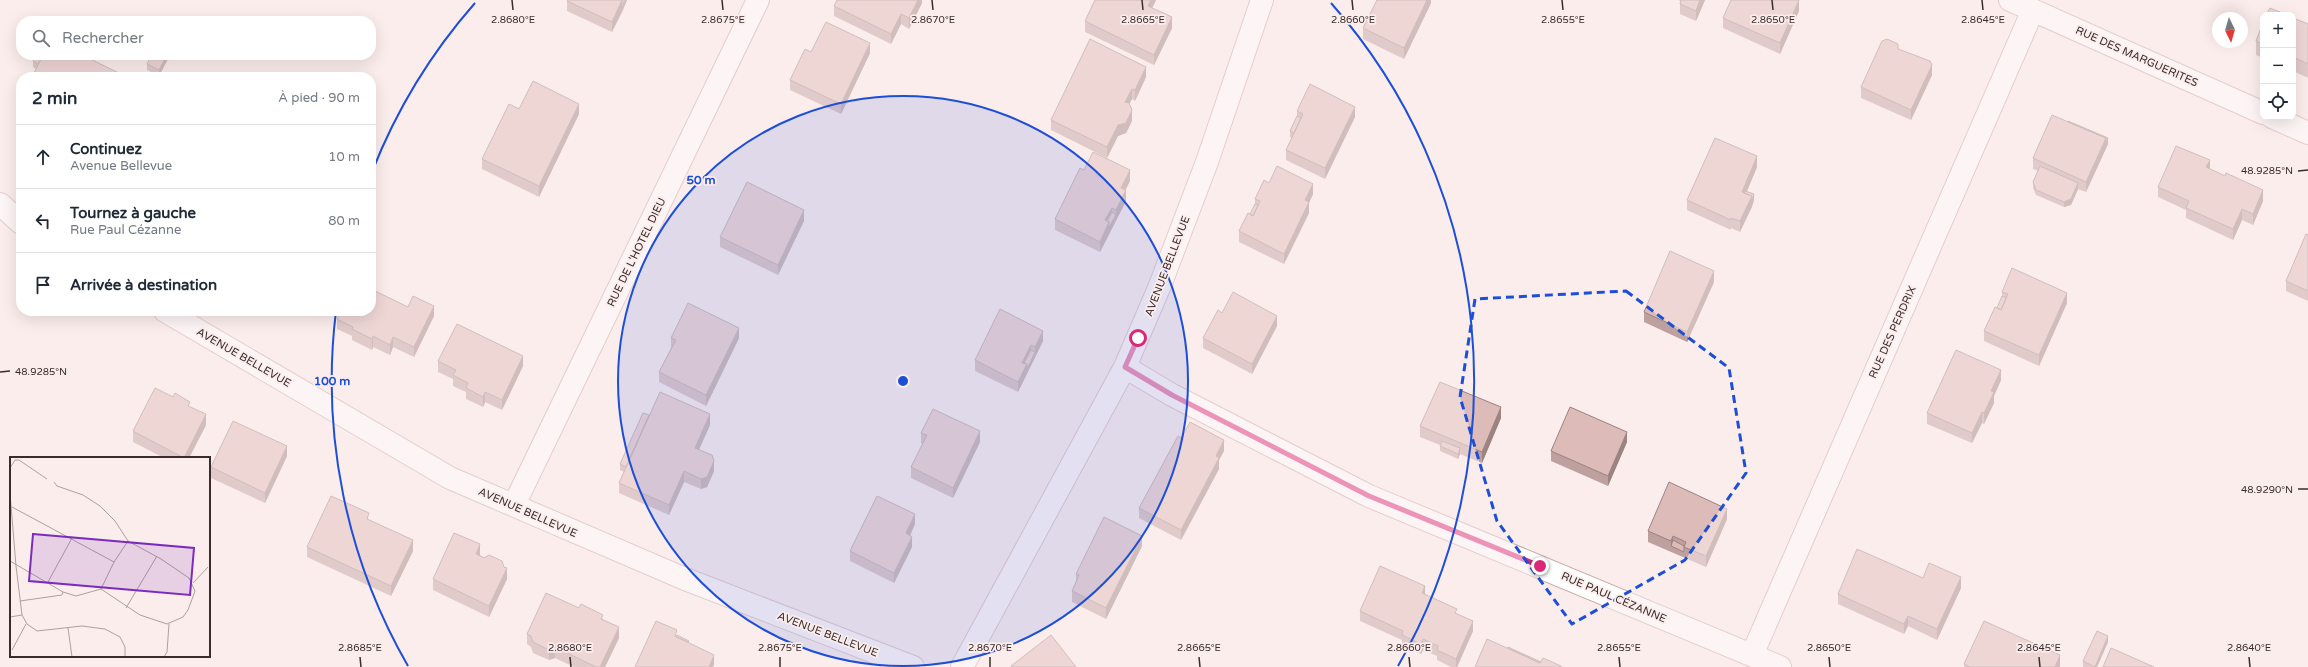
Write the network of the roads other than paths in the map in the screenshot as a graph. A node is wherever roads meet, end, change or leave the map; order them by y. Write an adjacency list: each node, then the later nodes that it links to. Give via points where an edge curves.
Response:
1 (758, 0): 12 (street, RUE DE L'HOTEL DIEU)
2 (1262, 0): 11 (street, AVENUE BELLEVUE, via 1207,162 1159,288)
3 (2010, 0): 4 (street, RUE DES MARGUERITES)
4 (2033, 10): 5 (street, RUE DES MARGUERITES); 13 (street, RUE DES PERDRIX)
5 (2260, 112)
6 (2279, 120): 7 (street)
7 (2308, 133)
8 (0, 204): 9 (street)
9 (16, 218)
10 (174, 316): 12 (street, AVENUE BELLEVUE, via 450,478)
11 (1125, 367): 13 (street, RUE PAUL CÉZANNE, via 1172,395 1369,496); 15 (street, AVENUE BELLEVUE)
12 (514, 505): 14 (street, AVENUE BELLEVUE, via 685,579)
13 (1752, 655): 16 (street, RUE PAUL CÉZANNE)
14 (913, 667)
15 (962, 667)
16 (1780, 667)

